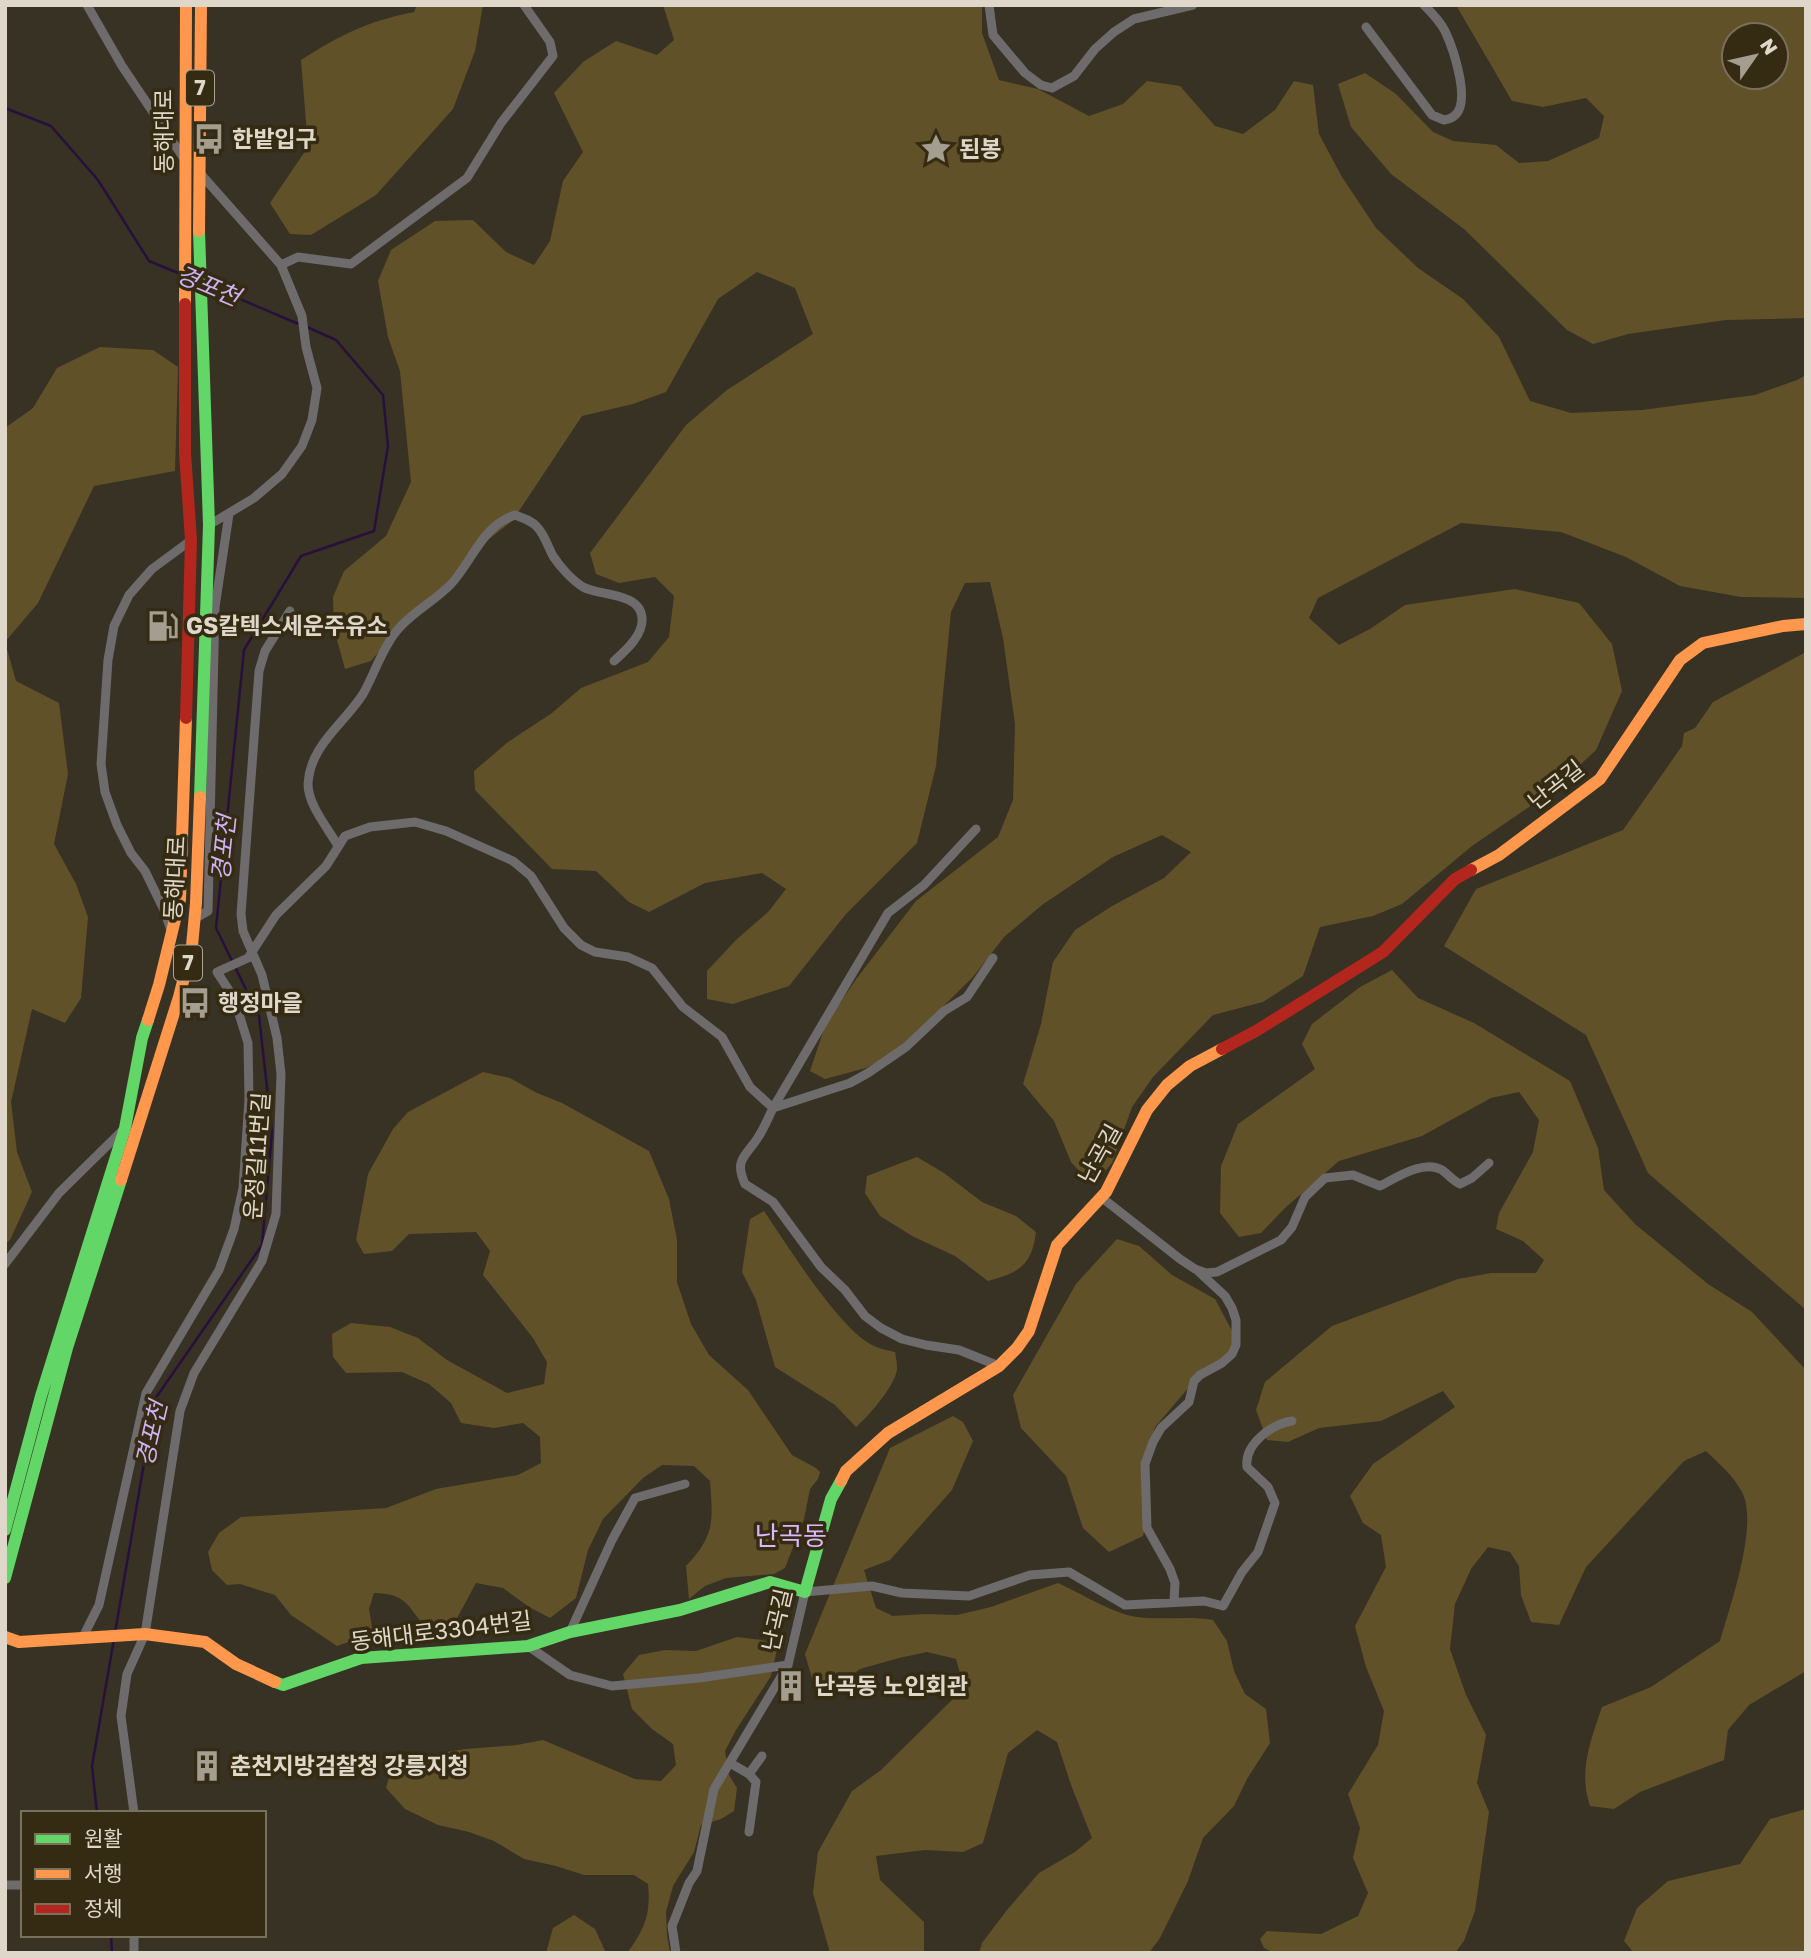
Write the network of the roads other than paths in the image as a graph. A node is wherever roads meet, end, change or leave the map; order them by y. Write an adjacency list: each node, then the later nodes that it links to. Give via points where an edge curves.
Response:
1 (86, 5): 9 (street)
2 (186, 5): 9 (main road, 동해대로 / 7)
3 (201, 5): 10 (main road, 동해대로 / 7)
4 (524, 5): 11 (street, via 551,42 553,56 501,123 467,178 351,264 298,257)
5 (989, 5): 6 (street, via 993,35 1025,73 1052,88 1074,76 1095,49 1135,19)
6 (1193, 5)
7 (1424, 5): 8 (street, via 1444,29 1453,51 1461,95 1455,116 1444,120 1432,115)
8 (1366, 27)
9 (185, 160): 10 (main road); 14 (main road, 동해대로 / 7, via 186,453)
10 (198, 171): 11 (street); 13 (main road, 동해대로 / 7)
11 (282, 265): 12 (street, via 302,316 317,388 313,420 282,474)
12 (229, 514): 13 (street); 20 (street, via 215,607 208,911)
13 (209, 525): 20 (main road, 동해대로 / 7)
14 (191, 540): 21 (main road, 동해대로 / 7, via 180,899); 21 (street, via 152,569 129,595 114,626 107,660 101,764 117,825 145,871)
15 (290, 611): 22 (street, 운정길11번길, via 265,651 259,671 241,914)
16 (1806, 624): 27 (main road, 난곡길, via 1703,643 1680,660 1600,779 1499,855 1455,879 1383,952 1190,1066 1167,1085 1147,1110)
17 (614, 661): 19 (street, via 640,629 638,608 631,601 598,593 576,581 554,558 533,523 515,515 497,523 453,582 402,624 352,710 323,741 308,786)
18 (976, 829): 24 (street, via 924,885 888,914)
19 (338, 846): 22 (street, via 326,866 276,915); 24 (street, via 356,830 415,822 513,861 531,876 564,928 581,945 652,968 683,1007 722,1037 750,1087)
20 (194, 919): 34 (main road, 동해대로 / 7, via 179,997 67,1348)
21 (171, 932): 25 (main road, 동해대로 / 7, via 142,1038)
22 (250, 954): 38 (street, 운정길11번길, via 262,975 281,1074 276,1214 262,1261 194,1373 180,1411); 40 (street, via 219,975 234,998 248,1043 243,1188 234,1229 219,1270 146,1393)
23 (993, 958): 24 (street, via 967,997 868,1073)
24 (773, 1108): 30 (street, via 742,1157 745,1184 772,1202 865,1317 902,1339 959,1350)
25 (125, 1128): 28 (street, via 59,1193); 33 (main road, 동해대로 / 7, via 41,1396)
26 (1489, 1163): 29 (street, via 1460,1184 1442,1170 1429,1167 1380,1186 1353,1175 1325,1178 1305,1197 1282,1240 1217,1272)
27 (1101, 1197): 29 (street); 30 (main road, 난곡길, via 1057,1245 1029,1331)
28 (5, 1264)
29 (1195, 1269): 36 (street, via 1225,1296 1237,1333 1232,1354 1194,1381 1189,1402 1161,1428 1145,1464 1147,1528 1170,1569)
30 (999, 1366): 35 (main road, 난곡길, via 888,1433 846,1471 831,1499)
31 (1292, 1421): 36 (street, via 1261,1437 1246,1460 1275,1503 1258,1552 1223,1606)
32 (685, 1484): 37 (street, via 635,1498)
33 (5, 1530)
34 (5, 1578)
35 (804, 1592): 36 (street, via 872,1586 902,1593 969,1596 1030,1575 1069,1572 1125,1605); 37 (main road, 동해대로3304번길, via 770,1582 680,1610); 42 (street, 난곡길)
36 (1174, 1601)
37 (570, 1632): 41 (main road, 동해대로3304번길)
38 (145, 1634): 40 (main road, 동해대로3304번길); 41 (main road, 동해대로3304번길, via 205,1642 236,1664 283,1685 361,1658); 46 (street, 운정길11번길, via 127,1674 121,1716)
39 (5, 1637): 40 (main road, 동해대로3304번길, via 19,1642)
40 (89, 1637)
41 (528, 1646): 42 (street, via 570,1675 612,1686)
42 (788, 1665): 44 (street, 난곡길)
43 (762, 1756): 45 (street)
44 (730, 1763): 45 (street); 48 (street, 난곡길, via 714,1789 697,1871 672,1926)
45 (749, 1774): 47 (street, via 756,1782)
46 (134, 1811)
47 (748, 1832)
48 (676, 1953)

